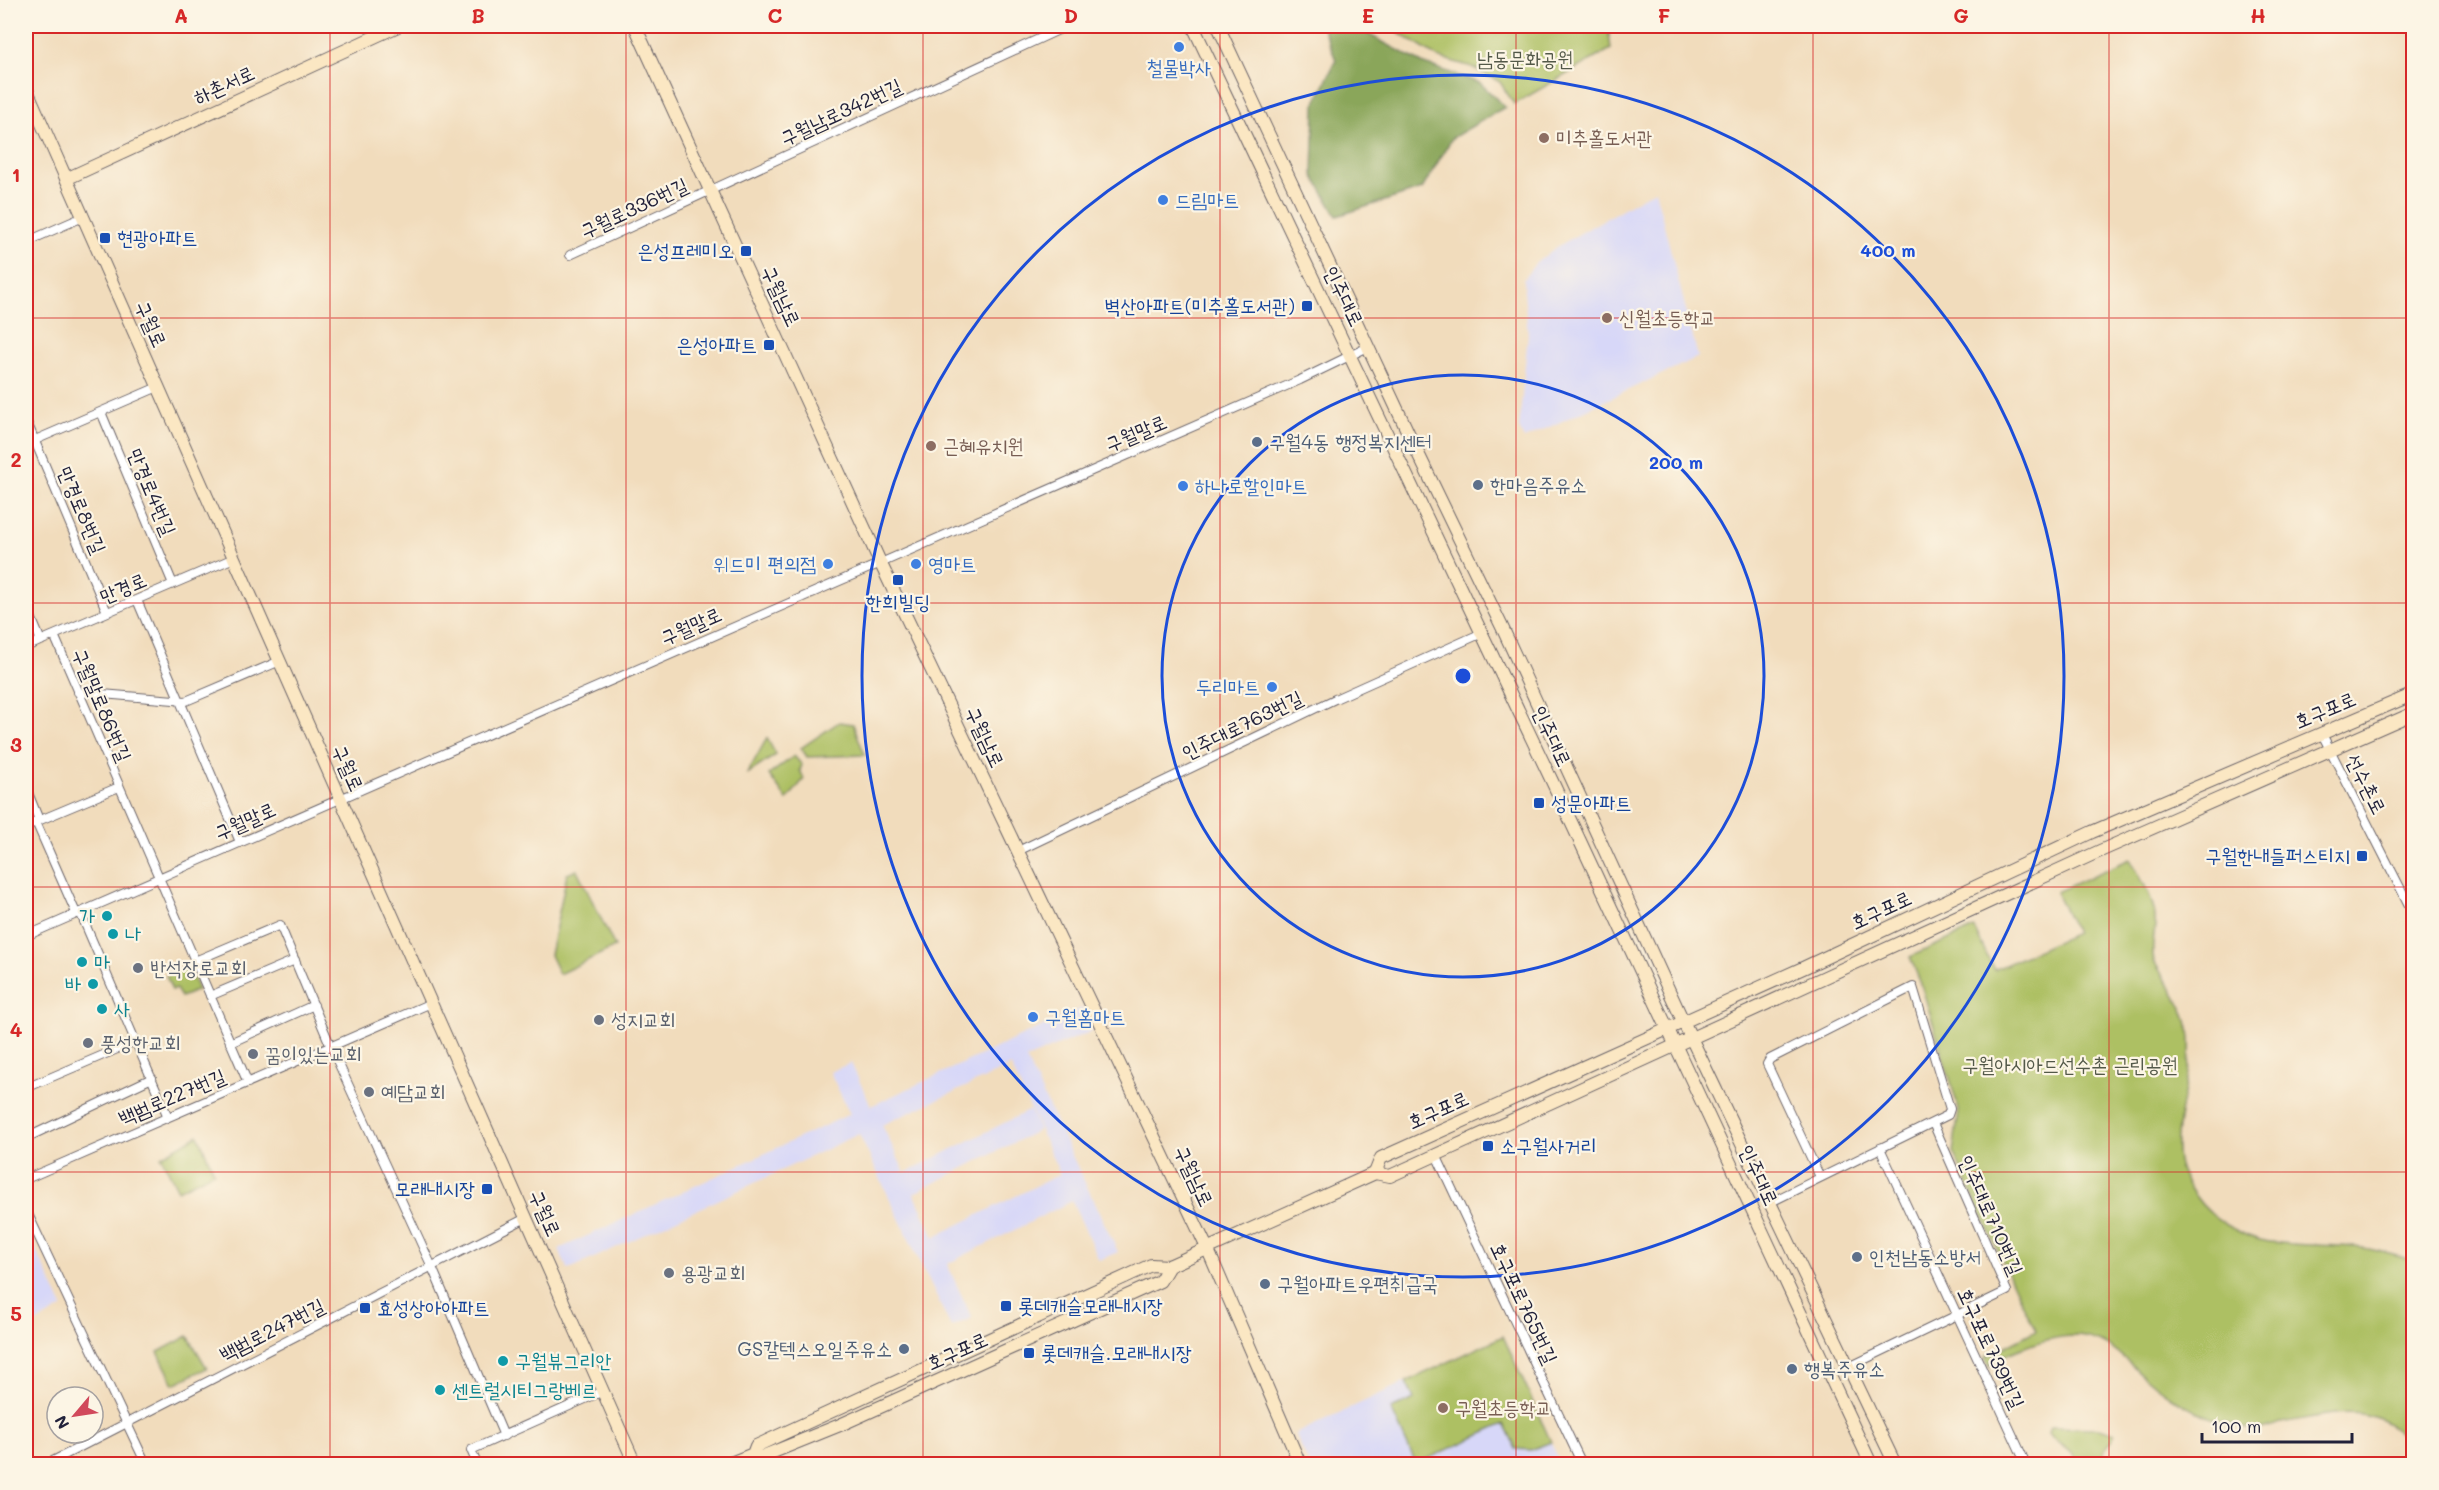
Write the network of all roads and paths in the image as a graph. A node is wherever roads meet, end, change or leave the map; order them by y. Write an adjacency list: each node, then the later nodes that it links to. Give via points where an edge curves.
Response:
1 (398, 26): 7 (main road, 하촌서로)
2 (635, 26): 8 (main road, 구월남로)
3 (1066, 26): 8 (street, 구월남로342번길)
4 (1193, 26): 13 (main road, 인주대로)
5 (1218, 26): 12 (main road, 인주대로)
6 (26, 87): 7 (main road, 구월로)
7 (66, 180): 9 (main road, 구월로)
8 (711, 190): 11 (street, 구월로336번길); 19 (main road, 구월남로)
9 (83, 217): 10 (street); 14 (main road, 구월로)
10 (26, 242)
11 (570, 255)
12 (1368, 347): 13 (street, 구월말로); 51 (main road, 인주대로)
13 (1351, 356): 19 (street, 구월말로); 24 (main road, 인주대로)
14 (158, 387): 15 (street); 18 (main road, 구월로)
15 (101, 412): 17 (street); 20 (street, 만경로4번길)
16 (26, 420): 17 (street, 만경로8번길)
17 (30, 442): 23 (street, 만경로8번길)
18 (234, 558): 20 (street, 만경로); 28 (main road, 구월로)
19 (880, 562): 37 (street, 구월말로); 41 (main road, 구월남로)
20 (173, 584): 21 (street, 만경로)
21 (137, 600): 23 (street, 만경로); 31 (street)
22 (26, 605): 26 (street)
23 (108, 612): 25 (street, 만경로)
24 (1482, 633): 41 (street, 인주대로763번길); 52 (main road, 인주대로)
25 (54, 635): 26 (street, 만경로); 29 (street, 구월말로86번길)
26 (41, 641): 27 (street, 만경로)
27 (26, 647)
28 (280, 661): 31 (street, via 186,700); 37 (main road, 구월로)
29 (78, 692): 31 (street); 35 (street, 구월말로86번길)
30 (2414, 694): 33 (main road, 호구포로)
31 (179, 699): 40 (street)
32 (2414, 713): 34 (main road, 호구포로)
33 (2321, 732): 34 (street, 선수촌로); 51 (main road, 호구포로, via 2092,832)
34 (2330, 750): 44 (street, 선수촌로); 53 (main road, 호구포로)
35 (119, 787): 38 (street, 구월말로86번길); 42 (street, 구월말로86번길)
36 (26, 788): 38 (street)
37 (340, 797): 40 (street, 구월말로); 49 (main road, 구월로)
38 (38, 821): 39 (street, 구월말로86번길); 43 (street)
39 (26, 826)
40 (240, 842): 42 (street, 구월말로)
41 (1018, 850): 72 (main road, 구월남로)
42 (159, 877): 43 (street, 구월말로); 47 (street, 구월말로86번길)
43 (78, 913): 45 (street, 구월말로); 54 (street)
44 (2414, 915)
45 (26, 936)
46 (295, 960): 47 (street, via 280,925); 48 (street); 50 (street)
47 (195, 962): 48 (street, 구월말로86번길)
48 (210, 996): 55 (street, 구월말로86번길)
49 (431, 1003): 57 (street, 백범로227번길); 71 (main road, 구월로)
50 (314, 1005): 55 (street); 57 (street)
51 (1683, 1021): 52 (main road, 호구포로); 53 (main road, 인주대로)
52 (1667, 1028): 56 (main road, 인주대로); 66 (main road, 호구포로, via 1381,1158)
53 (1692, 1039): 56 (main road, 호구포로); 69 (main road, 인주대로)
54 (136, 1041): 58 (street); 60 (street)
55 (230, 1043): 59 (street, 구월말로86번길)
56 (1676, 1046): 65 (main road, 호구포로); 88 (main road, 인주대로)
57 (332, 1047): 59 (street, 백범로227번길); 74 (street)
58 (152, 1078): 61 (street); 63 (street)
59 (248, 1083): 61 (street, 백범로227번길)
60 (26, 1089)
61 (168, 1117): 68 (street, 백범로227번길)
62 (1933, 1123): 64 (street); 67 (street, via 1948,1115 1950,1109 1913,987 1770,1059 1767,1064); 75 (street, 인주대로710번길, via 2007,1291)
63 (26, 1138)
64 (1880, 1148): 67 (street); 75 (street, 호구포로739번길)
65 (1436, 1155): 66 (main road, 호구포로, via 1390,1176); 87 (street, 호구포로765번길)
66 (1375, 1173): 72 (main road, 호구포로)
67 (1820, 1177): 69 (street)
68 (26, 1179)
69 (1771, 1202): 76 (main road, 인주대로)
70 (26, 1210): 78 (street)
71 (526, 1218): 74 (street, 백범로247번길); 77 (main road, 구월로)
72 (1208, 1250): 73 (main road, 호구포로); 86 (main road, 구월남로)
73 (1169, 1266): 80 (main road, 호구포로, via 1151,1265 756,1446); 80 (main road, 호구포로, via 1160,1281 840,1425 761,1457)
74 (432, 1267): 78 (street, 백범로247번길); 79 (street)
75 (1957, 1316): 76 (street, 인주대로710번길); 90 (street, 호구포로739번길)
76 (1850, 1367): 89 (main road, 인주대로)
77 (603, 1391): 79 (street); 84 (main road, 구월로)
78 (126, 1424): 81 (street, 백범로247번길); 82 (street)
79 (504, 1436): 83 (street, via 471,1450)
80 (753, 1454): 85 (main road, 호구포로)
81 (47, 1464)
82 (146, 1464)
83 (477, 1464)
84 (635, 1464)
85 (728, 1464)
86 (1300, 1464)
87 (1582, 1464)
88 (1871, 1464)
89 (1895, 1464)
90 (2026, 1464)

